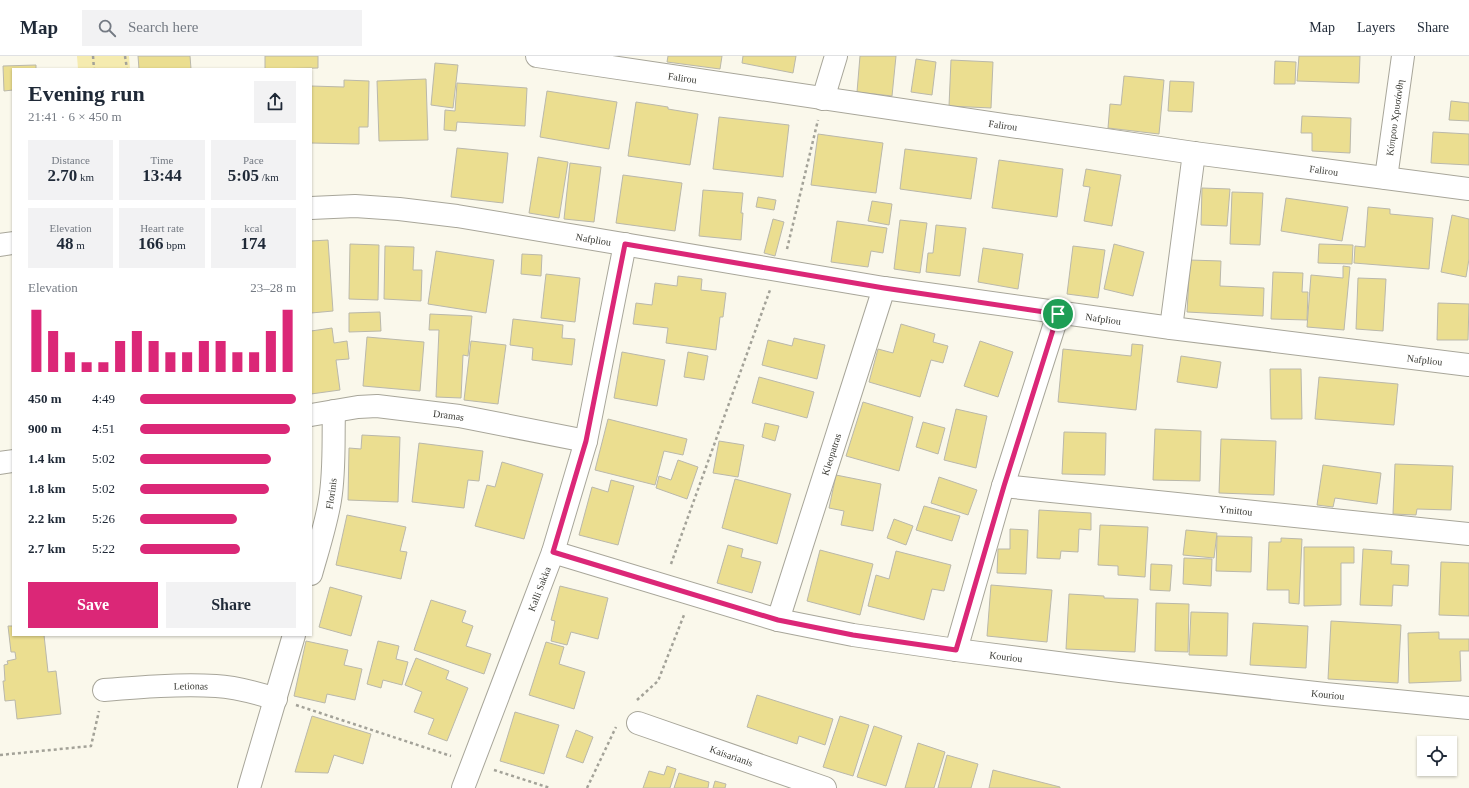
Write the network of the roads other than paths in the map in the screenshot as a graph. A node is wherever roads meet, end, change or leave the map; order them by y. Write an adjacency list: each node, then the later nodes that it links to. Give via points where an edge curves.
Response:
1 (538, 56): 4 (street, Falirou)
2 (836, 56): 4 (street)
3 (1403, 56): 6 (street, Κύπρου Χρυσάνθη)
4 (823, 99): 5 (street, Falirou)
5 (1194, 153): 6 (street, Falirou); 14 (street)
6 (1386, 178): 7 (street, Falirou)
7 (1469, 189)
8 (312, 208): 10 (street, Nafpliou, via 355,206 457,216)
9 (12, 243): 11 (street)
10 (625, 244): 12 (street, Nafpliou); 18 (street, Kalli Sakka)
11 (0, 245)
12 (884, 288): 13 (street, Nafpliou); 25 (street, Kleopatras)
13 (1058, 314): 14 (street, Nafpliou); 21 (street)
14 (1171, 328): 15 (street, Nafpliou)
15 (1469, 365)
16 (334, 411): 17 (street, Dramas); 18 (street, Dramas, via 377,406 416,410); 24 (street, Florinis, via 330,499)
17 (312, 414)
18 (586, 441): 23 (street, Kalli Sakka)
19 (12, 461): 20 (street)
20 (0, 463)
21 (1004, 486): 22 (street, Ymittou); 27 (street)
22 (1469, 534)
23 (553, 552): 25 (street, Kouriou); 33 (street, Kalli Sakka)
24 (312, 570)
25 (778, 620): 27 (street, Kouriou, via 853,635)
26 (294, 636): 29 (street)
27 (956, 650): 30 (street, Kouriou, via 1301,692)
28 (104, 690): 29 (street, Letionas, via 149,686 216,686)
29 (276, 699): 32 (street)
30 (1469, 708)
31 (629, 716): 34 (street, Kaisarianis)
32 (249, 788)
33 (463, 788)
34 (825, 788)

